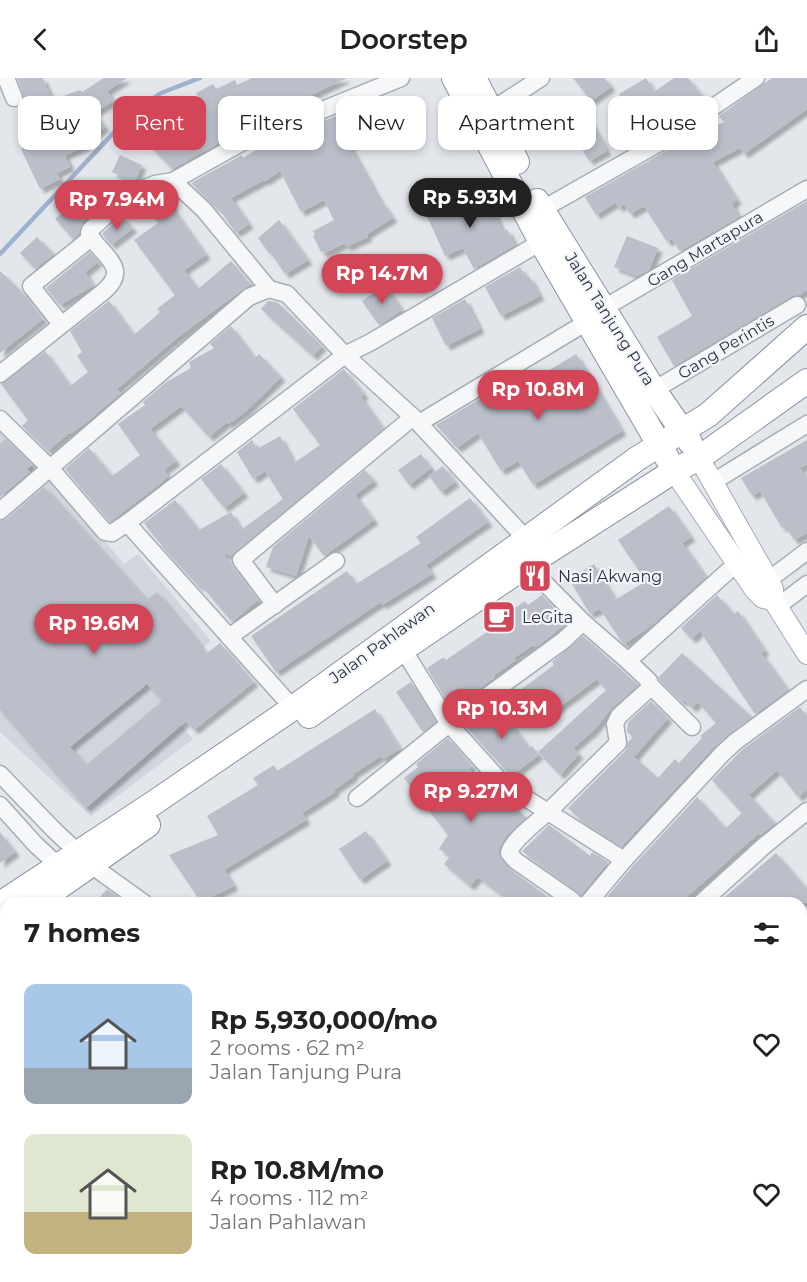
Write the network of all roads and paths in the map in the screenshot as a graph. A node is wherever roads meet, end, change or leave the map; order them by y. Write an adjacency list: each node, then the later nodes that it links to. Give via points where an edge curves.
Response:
1 (6, 78): 8 (street)
2 (401, 78): 10 (street, via 240,143)
3 (542, 78): 7 (street)
4 (756, 78): 12 (street, via 666,139)
5 (465, 81): 6 (highway, Jalan Tanjung Pura); 14 (highway, Jalan Tanjung Pura)
6 (478, 96)
7 (514, 96)
8 (14, 98)
9 (510, 150): 12 (highway, Jalan Tanjung Pura)
10 (173, 181): 13 (street, via 130,194 90,230); 15 (street, via 204,210)
11 (807, 189): 17 (street, Gang Martapura)
12 (541, 210): 17 (highway, Jalan Tanjung Pura)
13 (91, 237): 18 (street, via 110,260 116,277); 18 (street, via 31,286)
14 (541, 242): 17 (highway, Jalan Tanjung Pura); 20 (street)
15 (268, 289): 20 (street, via 287,294); 30 (street, via 249,297)
16 (797, 305): 23 (street, Gang Perintis)
17 (596, 315): 23 (highway, Jalan Tanjung Pura); 25 (street, Gang Martapura); 28 (highway, Jalan Tanjung Pura)
18 (62, 324): 21 (street)
19 (807, 327): 27 (highway, Jalan Pahlawan, via 708,415)
20 (345, 355): 25 (street); 34 (street)
21 (0, 374)
22 (807, 381): 29 (highway, Jalan Pahlawan)
23 (654, 390): 27 (highway, Jalan Tanjung Pura)
24 (0, 418): 30 (street)
25 (416, 420): 35 (street); 42 (street, Gang Martapura, via 240,560)
26 (807, 424): 32 (street)
27 (683, 429): 28 (highway, Jalan Pahlawan); 29 (highway, Jalan Tanjung Pura)
28 (658, 444): 31 (highway, Jalan Tanjung Pura); 35 (highway, Jalan Pahlawan)
29 (699, 458): 31 (highway, Jalan Pahlawan); 32 (main road)
30 (51, 469): 33 (street); 34 (street, via 105,532 112,533)
31 (674, 471): 38 (main road); 39 (highway, Jalan Pahlawan)
32 (713, 482): 41 (main road)
33 (0, 511)
34 (127, 523): 44 (street)
35 (527, 540): 50 (highway, Jalan Pahlawan)
36 (807, 551): 41 (street)
37 (336, 561): 42 (street)
38 (736, 563): 41 (main road); 47 (street)
39 (527, 565): 43 (street); 46 (highway, Jalan Pahlawan)
40 (807, 584): 41 (street)
41 (768, 594): 45 (main road)
42 (275, 604): 44 (street)
43 (583, 622): 47 (street); 51 (street)
44 (229, 637): 50 (street)
45 (805, 646)
46 (404, 649): 51 (street); 59 (highway, Jalan Pahlawan)
47 (628, 661): 48 (street)
48 (650, 685): 52 (street); 57 (street, via 615,723 618,743)
49 (807, 689): 58 (street, via 722,754)
50 (292, 708): 59 (highway, Jalan Pahlawan, via 155,802)
51 (449, 724): 54 (street); 57 (street, via 503,784)
52 (692, 728)
53 (0, 774): 59 (street)
54 (357, 798)
55 (0, 805): 59 (street, via 35,844)
56 (807, 811): 65 (street)
57 (548, 812): 58 (street); 63 (street, via 509,853)
58 (624, 860): 64 (street)
59 (75, 865): 60 (highway); 61 (highway); 62 (street)
60 (13, 897)
61 (42, 897)
62 (133, 897)
63 (574, 897)
64 (584, 897)
65 (708, 897)

